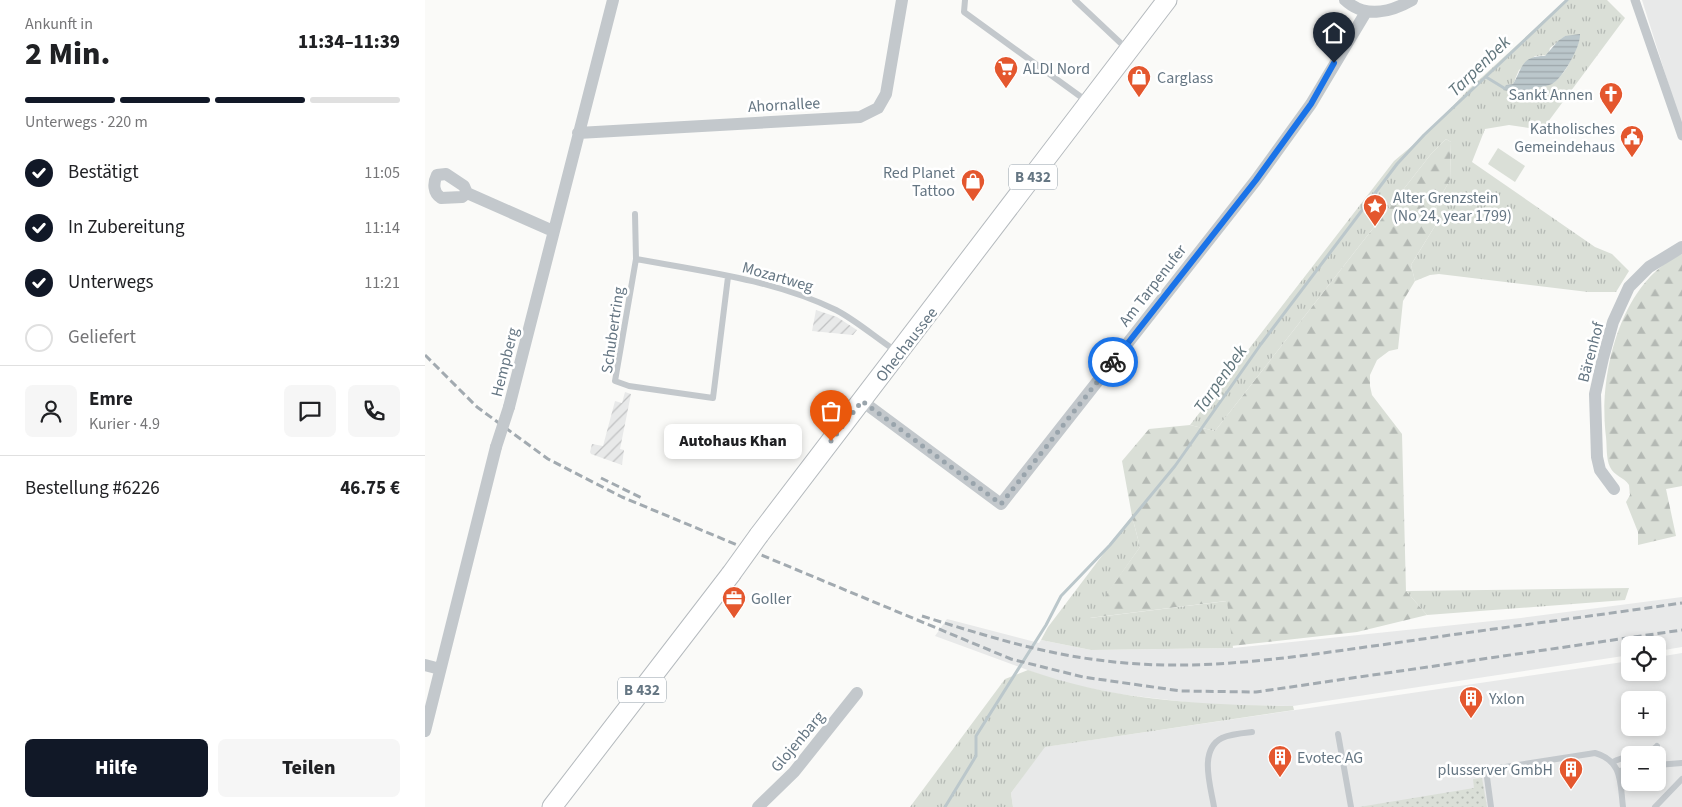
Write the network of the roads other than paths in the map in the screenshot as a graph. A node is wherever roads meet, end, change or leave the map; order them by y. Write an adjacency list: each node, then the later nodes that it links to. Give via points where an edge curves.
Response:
1 (613, 0): 12 (street, Hempberg)
2 (902, 0): 12 (street, Ahornallee, via 886,94 878,108 860,117)
3 (965, 0): 11 (lane, via 963,12)
4 (1075, 0): 10 (lane)
5 (1167, 0): 10 (main road, Ohechaussee / B 432)
6 (1345, 0): 9 (street)
7 (1413, 0): 9 (street, via 1393,9)
8 (1635, 0): 13 (street)
9 (1366, 12): 21 (street, Am Tarpenufer, via 1311,104 1256,180 1001,504)
10 (1129, 51): 11 (main road, Ohechaussee / B 432)
11 (1089, 103): 20 (main road, Ohechaussee / B 432)
12 (578, 133): 16 (street, Hempberg)
13 (1682, 136)
14 (467, 193): 16 (street)
15 (635, 214): 18 (lane, Schubertring)
16 (553, 231): 24 (street, Hempberg, bridge)
17 (1682, 248): 22 (street, Bärenhof, via 1649,267 1629,287 1613,322 1595,394 1597,457 1600,470)
18 (636, 259): 19 (lane, Mozartweg); 19 (lane, Schubertring, via 615,381 629,386 713,398)
19 (728, 277): 20 (lane, Mozartweg, via 815,301 838,311)
20 (899, 353): 21 (main road, Ohechaussee / B 432)
21 (862, 401): 36 (main road, Ohechaussee / B 432, bridge)
22 (1615, 489)
23 (425, 665): 24 (street)
24 (441, 669): 26 (street, Hempberg)
25 (857, 693): 37 (street, Glojenbarg, via 794,772)
26 (425, 731)
27 (1252, 732): 38 (lane, via 1224,737 1213,746 1208,767)
28 (1338, 734): 39 (lane)
29 (1621, 757): 30 (lane)
30 (1613, 762): 33 (lane); 40 (lane, via 1595,753 1486,770)
31 (1682, 763): 32 (lane)
32 (1666, 764)
33 (1618, 771): 34 (lane); 41 (lane)
34 (1621, 771)
35 (1682, 779): 42 (lane)
36 (552, 807)
37 (758, 807)
38 (1214, 807)
39 (1351, 807)
40 (1491, 807)
41 (1623, 807)
42 (1655, 807)

